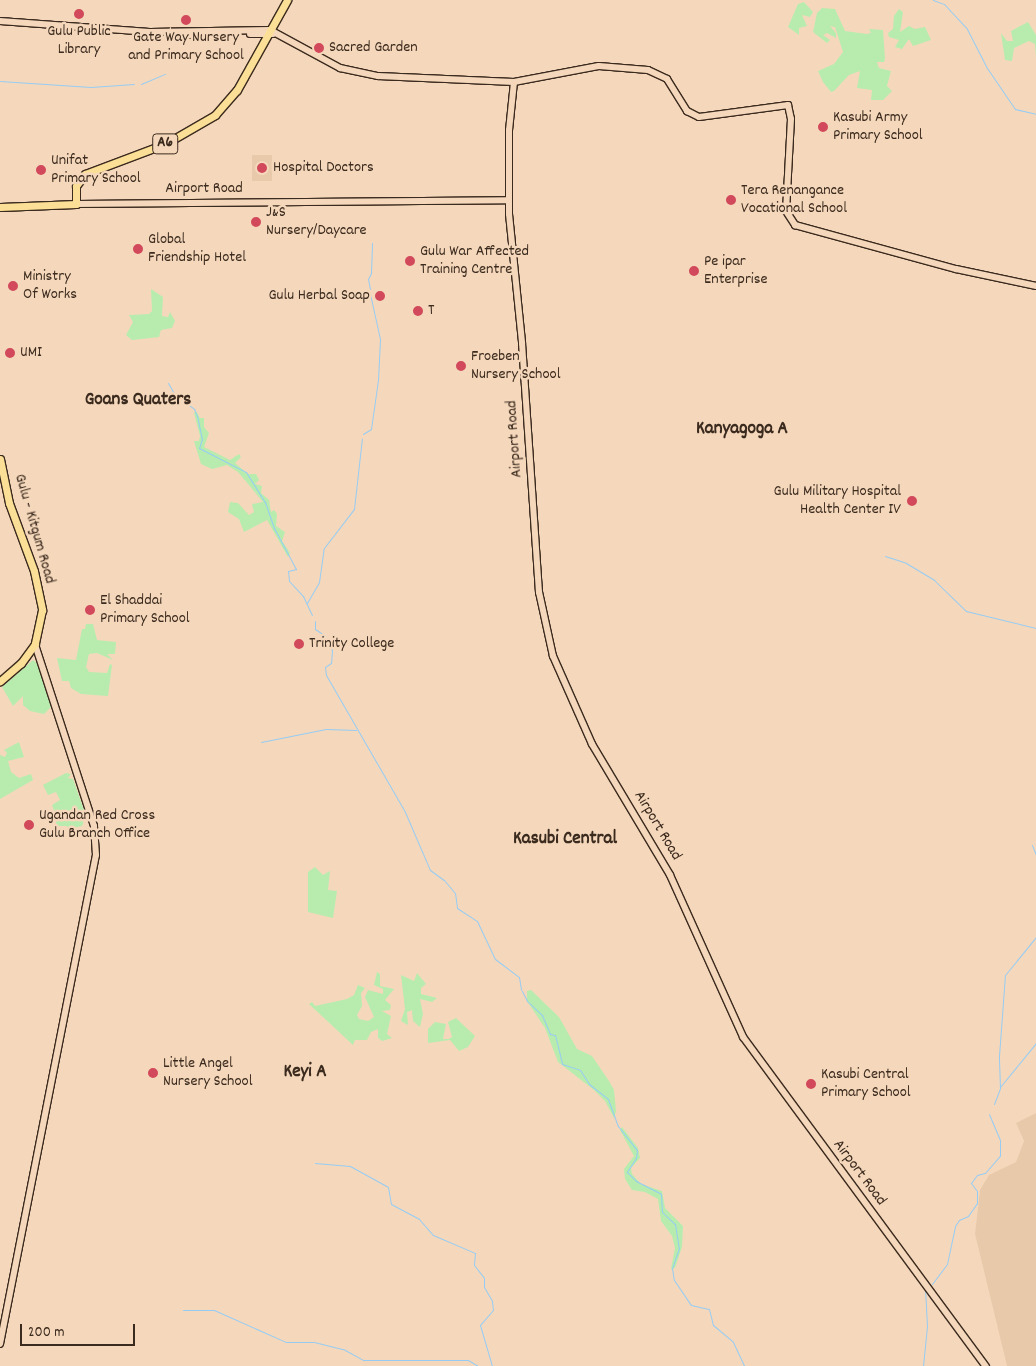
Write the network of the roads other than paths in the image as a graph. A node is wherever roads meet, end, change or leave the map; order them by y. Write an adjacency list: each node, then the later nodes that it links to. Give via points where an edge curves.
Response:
1 (288, 0): 5 (main road, A6)
2 (0, 21): 4 (street)
3 (0, 25): 4 (street)
4 (87, 30): 5 (street)
5 (271, 32): 6 (street, via 355,73); 8 (main road, A6, via 237,90 216,115 172,141 85,174 76,186)
6 (514, 82): 7 (street, Airport Road, via 509,130); 10 (street, via 604,66 648,70 665,77 687,111 699,117 788,105 791,119 786,211 795,225 962,271)
7 (509, 200): 8 (street, Airport Road); 15 (street, Airport Road, via 541,608 553,656 599,756 670,875 743,1037)
8 (76, 204): 9 (main road)
9 (0, 207)
10 (1036, 286)
11 (0, 459): 12 (main road, Gulu - Kitgum Road, via 9,503 36,578 42,610)
12 (35, 644): 13 (main road, Gulu - Kitgum Road, via 21,663); 14 (street, via 94,826 96,855)
13 (0, 681)
14 (0, 1344)
15 (986, 1366)

